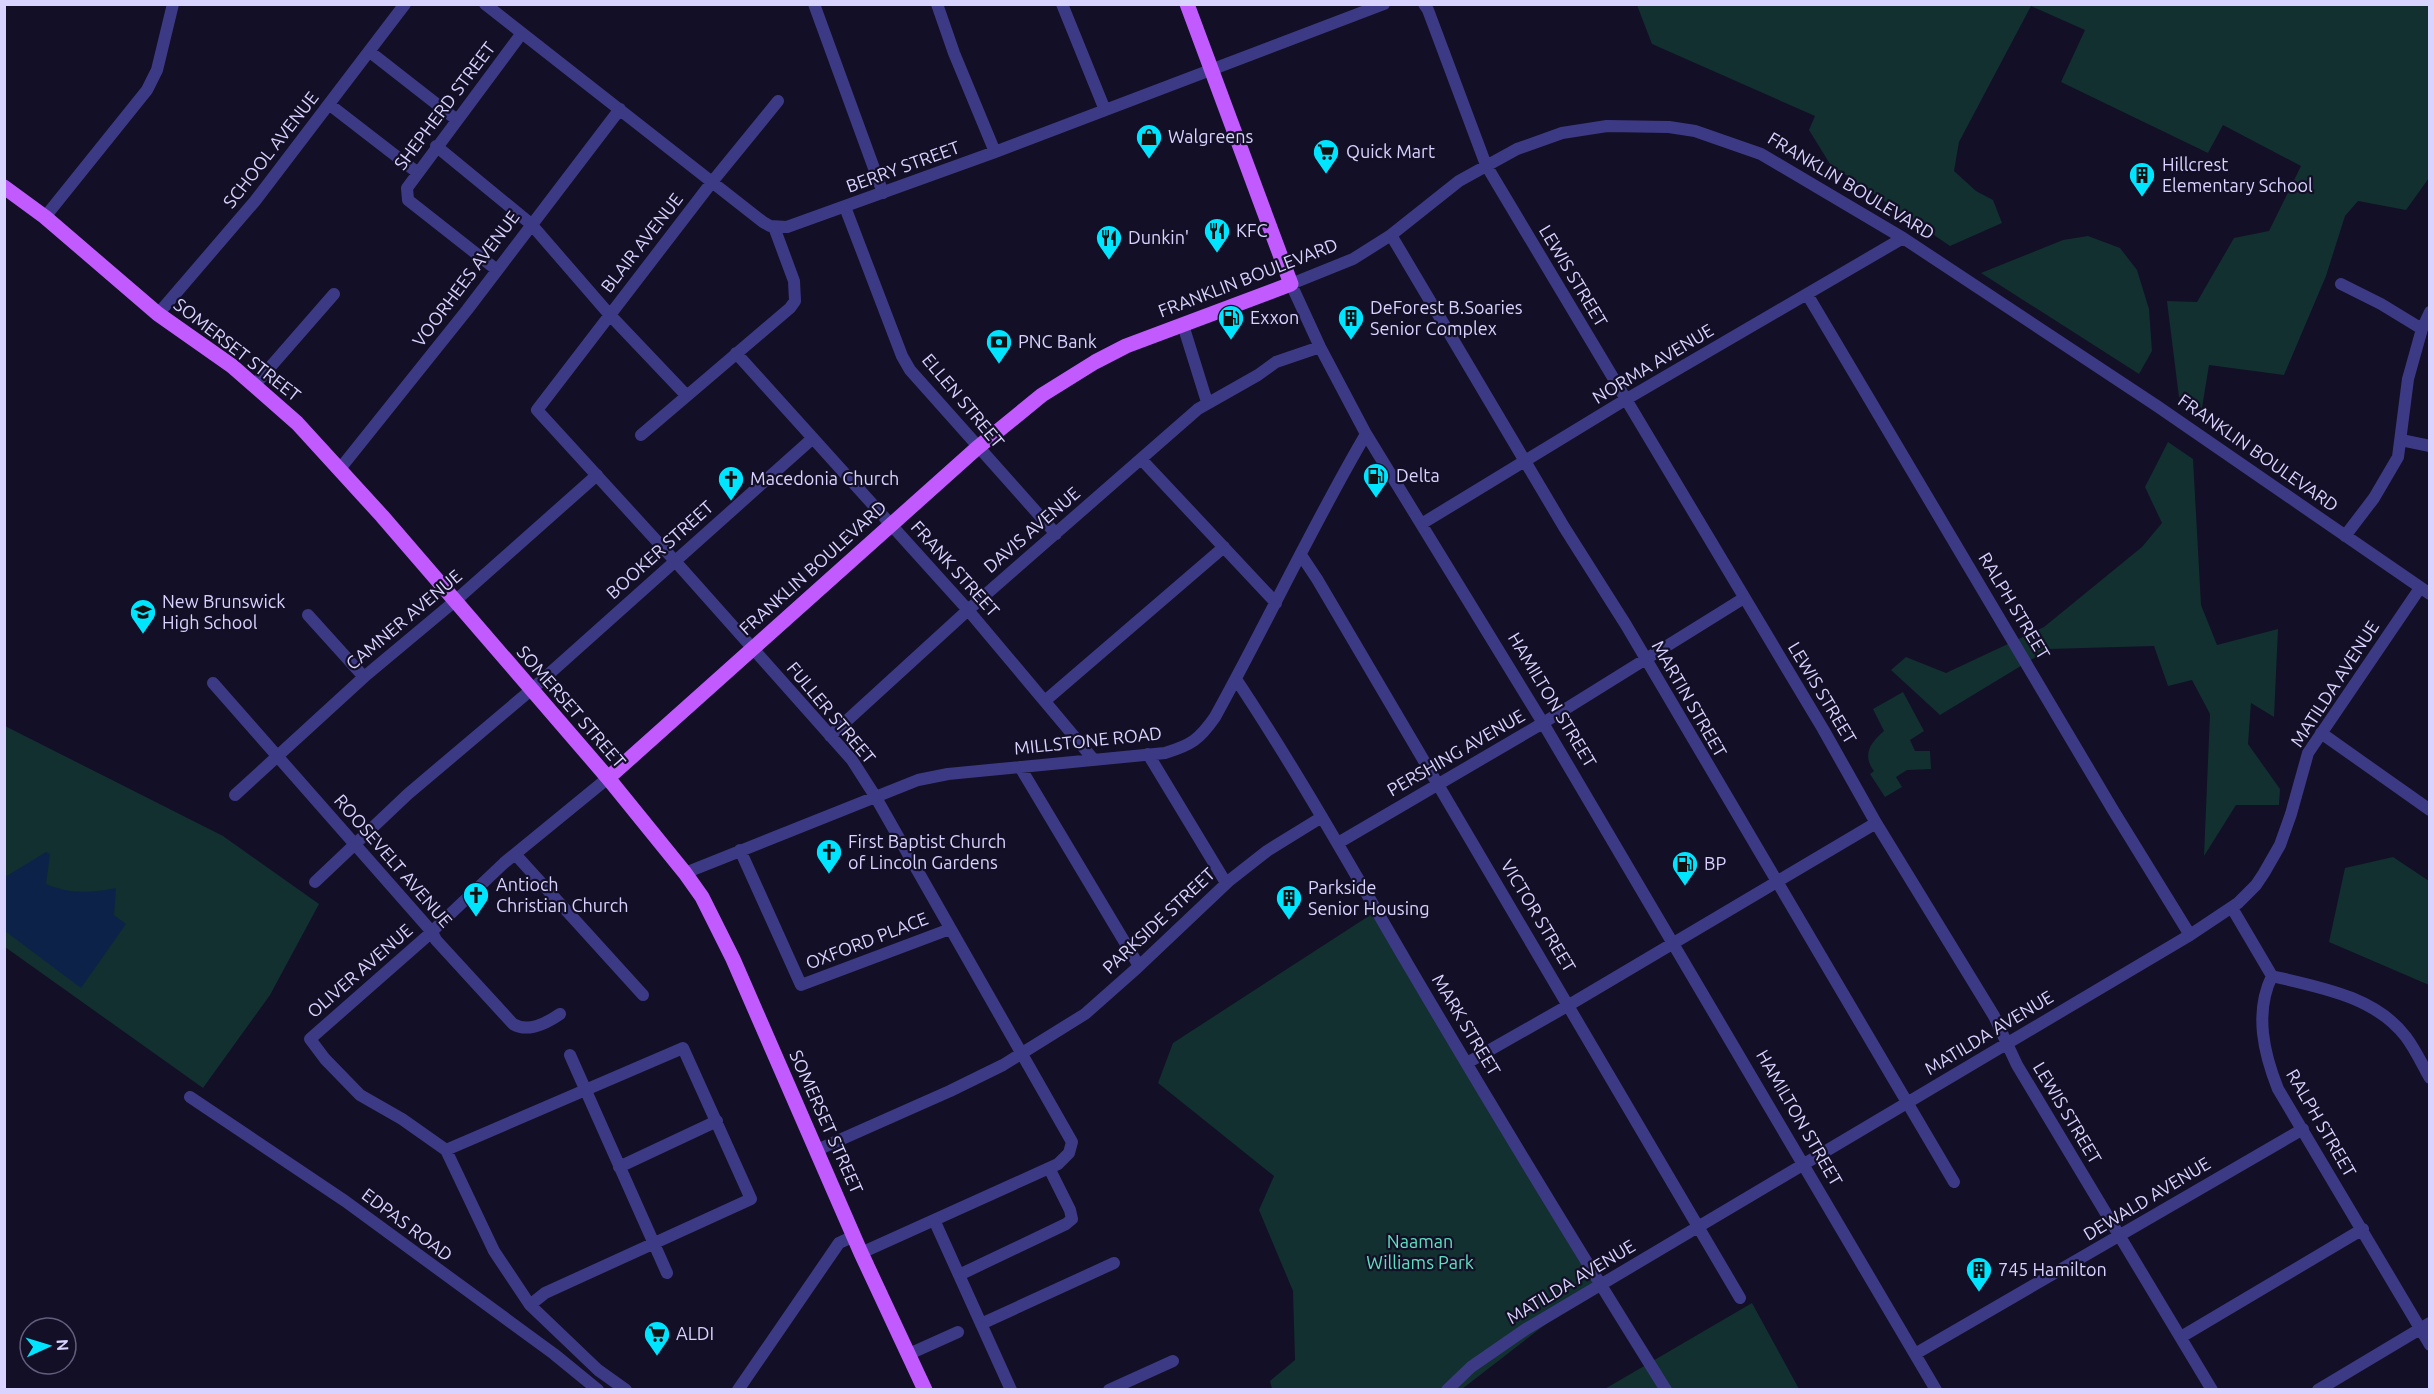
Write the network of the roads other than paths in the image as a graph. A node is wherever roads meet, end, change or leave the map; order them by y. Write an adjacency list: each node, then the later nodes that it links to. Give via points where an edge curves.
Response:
1 (173, 4): 26 (street, via 157,70 147,90)
2 (405, 4): 11 (street, SCHOOL AVENUE)
3 (485, 4): 10 (street)
4 (814, 4): 24 (street)
5 (937, 4): 19 (street)
6 (1062, 4): 16 (street)
7 (1187, 4): 12 (main road, HAMILTON STREET)
8 (1384, 4): 12 (street, BERRY STREET)
9 (1424, 4): 20 (street, LEWIS STREET)
10 (522, 33): 15 (street); 17 (street, SHEPHERD STREET)
11 (370, 52): 14 (street, SCHOOL AVENUE); 17 (street)
12 (1211, 68): 16 (street, BERRY STREET); 32 (main road, HAMILTON STREET)
13 (778, 101): 22 (street, BLAIR AVENUE)
14 (330, 105): 21 (street); 37 (street, SCHOOL AVENUE, via 255,201)
15 (620, 110): 22 (street); 27 (street, VOORHEES AVENUE)
16 (1105, 110): 19 (street, BERRY STREET)
17 (457, 120): 18 (street, SHEPHERD STREET)
18 (436, 146): 21 (street, SHEPHERD STREET); 27 (street)
19 (995, 152): 24 (street, BERRY STREET)
20 (1486, 165): 29 (street, FRANKLIN BOULEVARD, via 1459,181); 30 (street, FRANKLIN BOULEVARD, via 1562,133 1607,126 1695,131 1761,154); 45 (street, LEWIS STREET)
21 (418, 172): 31 (street, SHEPHERD STREET, via 407,188 408,200)
22 (712, 182): 28 (street); 38 (street, BLAIR AVENUE)
23 (4, 187): 26 (main road, SOMERSET STREET)
24 (883, 193): 25 (street, BERRY STREET)
25 (845, 207): 28 (street, BERRY STREET, via 787,227); 53 (street, ELLEN STREET, via 902,356)
26 (45, 217): 37 (main road, SOMERSET STREET)
27 (531, 225): 31 (street, VOORHEES AVENUE); 38 (street)
28 (774, 227): 42 (street, via 794,281 795,301)
29 (1391, 235): 32 (street, FRANKLIN BOULEVARD, via 1353,259); 55 (street, MARTIN STREET)
30 (1903, 238): 35 (street, NORMA AVENUE); 61 (street, FRANKLIN BOULEVARD)
31 (496, 270): 56 (street, VOORHEES AVENUE)
32 (1291, 284): 39 (main road, FRANKLIN BOULEVARD); 41 (street, HAMILTON STREET)
33 (2342, 284): 40 (street)
34 (334, 294): 43 (street)
35 (1808, 294): 45 (street, NORMA AVENUE); 103 (street, RALPH STREET)
36 (2430, 312): 40 (street)
37 (158, 314): 43 (main road, SOMERSET STREET)
38 (609, 314): 44 (street); 47 (street, BLAIR AVENUE)
39 (1183, 325): 46 (street); 53 (main road, FRANKLIN BOULEVARD, via 1095,362 1042,394)
40 (2422, 329): 51 (street, via 2408,379)
41 (1320, 347): 46 (street, DAVIS AVENUE, via 1276,362); 48 (street, HAMILTON STREET)
42 (736, 353): 44 (street); 50 (street, FRANK STREET)
43 (253, 383): 56 (main road, SOMERSET STREET, via 297,423)
44 (686, 395): 49 (street)
45 (1625, 400): 55 (street, NORMA AVENUE); 66 (street, LEWIS STREET)
46 (1207, 402): 54 (street, DAVIS AVENUE)
47 (537, 410): 57 (street, FULLER STREET)
48 (1366, 434): 58 (street, HAMILTON STREET); 63 (street, MILLSTONE ROAD)
49 (641, 435)
50 (813, 438): 59 (street, FRANK STREET); 64 (street, BOOKER STREET)
51 (2401, 440): 52 (street); 61 (street, via 2398,457)
52 (2430, 446)
53 (977, 448): 59 (main road, FRANKLIN BOULEVARD); 60 (street, ELLEN STREET)
54 (1142, 459): 60 (street, DAVIS AVENUE); 62 (street)
55 (1525, 461): 58 (street, NORMA AVENUE); 72 (street, MARTIN STREET)
56 (339, 470): 67 (main road, SOMERSET STREET)
57 (597, 475): 64 (street, FULLER STREET); 67 (street, CAMNER AVENUE)
58 (1422, 523): 78 (street, HAMILTON STREET)
59 (892, 525): 69 (street, FRANK STREET); 71 (main road, FRANKLIN BOULEVARD)
60 (1056, 534): 69 (street, DAVIS AVENUE)
61 (2345, 536): 65 (street, FRANKLIN BOULEVARD)
62 (1224, 547): 68 (street); 77 (street)
63 (1300, 555): 68 (street, MILLSTONE ROAD); 86 (street, VICTOR STREET)
64 (675, 561): 71 (street, FULLER STREET); 76 (street, BOOKER STREET)
65 (2425, 591): 79 (street, MATILDA AVENUE)
66 (1744, 598): 72 (street, PERSHING AVENUE); 91 (street, LEWIS STREET)
67 (455, 601): 73 (street, CAMNER AVENUE); 76 (main road, SOMERSET STREET)
68 (1276, 603): 74 (street, MILLSTONE ROAD)
69 (968, 610): 77 (street, FRANK STREET); 80 (street, DAVIS AVENUE)
70 (308, 615): 73 (street)
71 (752, 649): 80 (street, FULLER STREET); 85 (main road, FRANKLIN BOULEVARD)
72 (1646, 660): 78 (street, PERSHING AVENUE); 97 (street, MARTIN STREET)
73 (364, 677): 82 (street, CAMNER AVENUE)
74 (1236, 679): 81 (street, MILLSTONE ROAD, via 1215,717 1191,745); 90 (street, MARK STREET)
75 (213, 683): 82 (street, ROOSEVELT AVENUE)
76 (531, 690): 85 (main road, SOMERSET STREET); 93 (street, BOOKER STREET, via 408,794)
77 (1046, 700): 83 (street, FRANK STREET)
78 (1543, 723): 86 (street, PERSHING AVENUE); 104 (street, HAMILTON STREET)
79 (2321, 733): 89 (street); 100 (street, MATILDA AVENUE, via 2308,753 2280,845 2256,885)
80 (830, 736): 88 (street, FULLER STREET, via 852,760)
81 (1148, 754): 83 (street, MILLSTONE ROAD); 99 (street)
82 (279, 756): 87 (street, CAMNER AVENUE); 93 (street, ROOSEVELT AVENUE)
83 (1095, 760): 84 (street, MILLSTONE ROAD)
84 (1020, 767): 88 (street, MILLSTONE ROAD, via 918,780); 105 (street)
85 (608, 778): 95 (street, OLIVER AVENUE); 96 (main road, SOMERSET STREET)
86 (1438, 783): 92 (street, PERSHING AVENUE); 108 (street, VICTOR STREET)
87 (235, 795)
88 (875, 796): 94 (street, MILLSTONE ROAD); 101 (street, FULLER STREET)
89 (2430, 810)
90 (1322, 817): 92 (street, MARK STREET); 99 (street, PARKSIDE STREET, via 1267,851)
91 (1876, 823): 97 (street); 110 (street, LEWIS STREET)
92 (1338, 843): 113 (street, MARK STREET)
93 (356, 846): 98 (street, BOOKER STREET); 102 (street, ROOSEVELT AVENUE)
94 (740, 850): 96 (street, MILLSTONE ROAD); 101 (street, OXFORD PLACE, via 801,985)
95 (515, 854): 102 (street, OLIVER AVENUE); 107 (street)
96 (685, 873): 121 (main road, SOMERSET STREET, via 734,959)
97 (1775, 881): 104 (street); 117 (street, MARTIN STREET)
98 (315, 882)
99 (1226, 883): 105 (street, PARKSIDE STREET)
100 (2232, 908): 103 (street, MATILDA AVENUE); 106 (street)
101 (950, 929): 111 (street, FULLER STREET)
102 (432, 932): 109 (street, ROOSEVELT AVENUE, via 513,1024 526,1028); 120 (street, OLIVER AVENUE, via 310,1039 360,1095)
103 (2190, 935): 110 (street, MATILDA AVENUE)
104 (1673, 942): 108 (street); 122 (street, HAMILTON STREET)
105 (1139, 966): 111 (street, PARKSIDE STREET, via 1084,1014)
106 (2272, 976): 114 (street, via 2345,995 2376,1010 2406,1037); 119 (street, RALPH STREET, via 2262,1021 2266,1059 2278,1089)
107 (643, 995)
108 (1569, 1005): 113 (street); 127 (street, VICTOR STREET)
109 (560, 1014)
110 (2007, 1043): 117 (street, MATILDA AVENUE); 130 (street, LEWIS STREET)
111 (1022, 1053): 121 (street, PARKSIDE STREET, via 950,1091); 124 (street, FULLER STREET, via 1067,1131 1071,1146 1069,1153)
112 (570, 1055): 115 (street)
113 (1467, 1063): 136 (street, MARK STREET)
114 (2430, 1078)
115 (585, 1089): 118 (street, via 684,1048); 120 (street); 123 (street)
116 (190, 1097): 147 (street, EDPAS ROAD, via 345,1201)
117 (1907, 1103): 122 (street, MATILDA AVENUE); 125 (street, MARTIN STREET)
118 (717, 1121): 123 (street); 131 (street, via 751,1198)
119 (2303, 1129): 128 (street, RALPH STREET); 130 (street, DEWALD AVENUE)
120 (446, 1150): 138 (street, OLIVER AVENUE, via 494,1251)
121 (817, 1150): 129 (main road, SOMERSET STREET)
122 (1803, 1164): 127 (street, MATILDA AVENUE); 145 (street, HAMILTON STREET)
123 (619, 1167): 131 (street)
124 (1049, 1168): 126 (street); 135 (street, via 1072,1219)
125 (1954, 1182)
126 (935, 1222): 132 (street); 135 (street)
127 (1699, 1226): 136 (street, MATILDA AVENUE); 137 (street, VICTOR STREET)
128 (2362, 1229): 140 (street, RALPH STREET); 142 (street)
129 (854, 1236): 132 (main road, SOMERSET STREET); 149 (street, via 839,1243)
130 (2120, 1236): 142 (street, LEWIS STREET); 145 (street, DEWALD AVENUE)
131 (653, 1243): 134 (street); 138 (street, via 545,1293)
132 (861, 1254): 144 (main road, SOMERSET STREET)
133 (1114, 1263): 139 (street)
134 (667, 1273)
135 (958, 1275): 139 (street)
136 (1600, 1285): 153 (street, MATILDA AVENUE, via 1501,1345); 154 (street, MARK STREET)
137 (1740, 1298)
138 (530, 1305): 148 (street, OLIVER AVENUE, via 598,1370)
139 (981, 1324): 151 (street)
140 (2425, 1326): 143 (street, RALPH STREET); 157 (street)
141 (958, 1332): 144 (street)
142 (2181, 1337): 156 (street, LEWIS STREET)
143 (2430, 1345)
144 (909, 1354): 150 (main road, SOMERSET STREET)
145 (1915, 1354): 155 (street, HAMILTON STREET)
146 (1173, 1361): 152 (street)
147 (598, 1389)
148 (626, 1389)
149 (738, 1389)
150 (925, 1389)
151 (1011, 1389)
152 (1109, 1389)
153 (1447, 1389)
154 (1666, 1389)
155 (1936, 1389)
156 (2211, 1389)
157 (2318, 1389)

